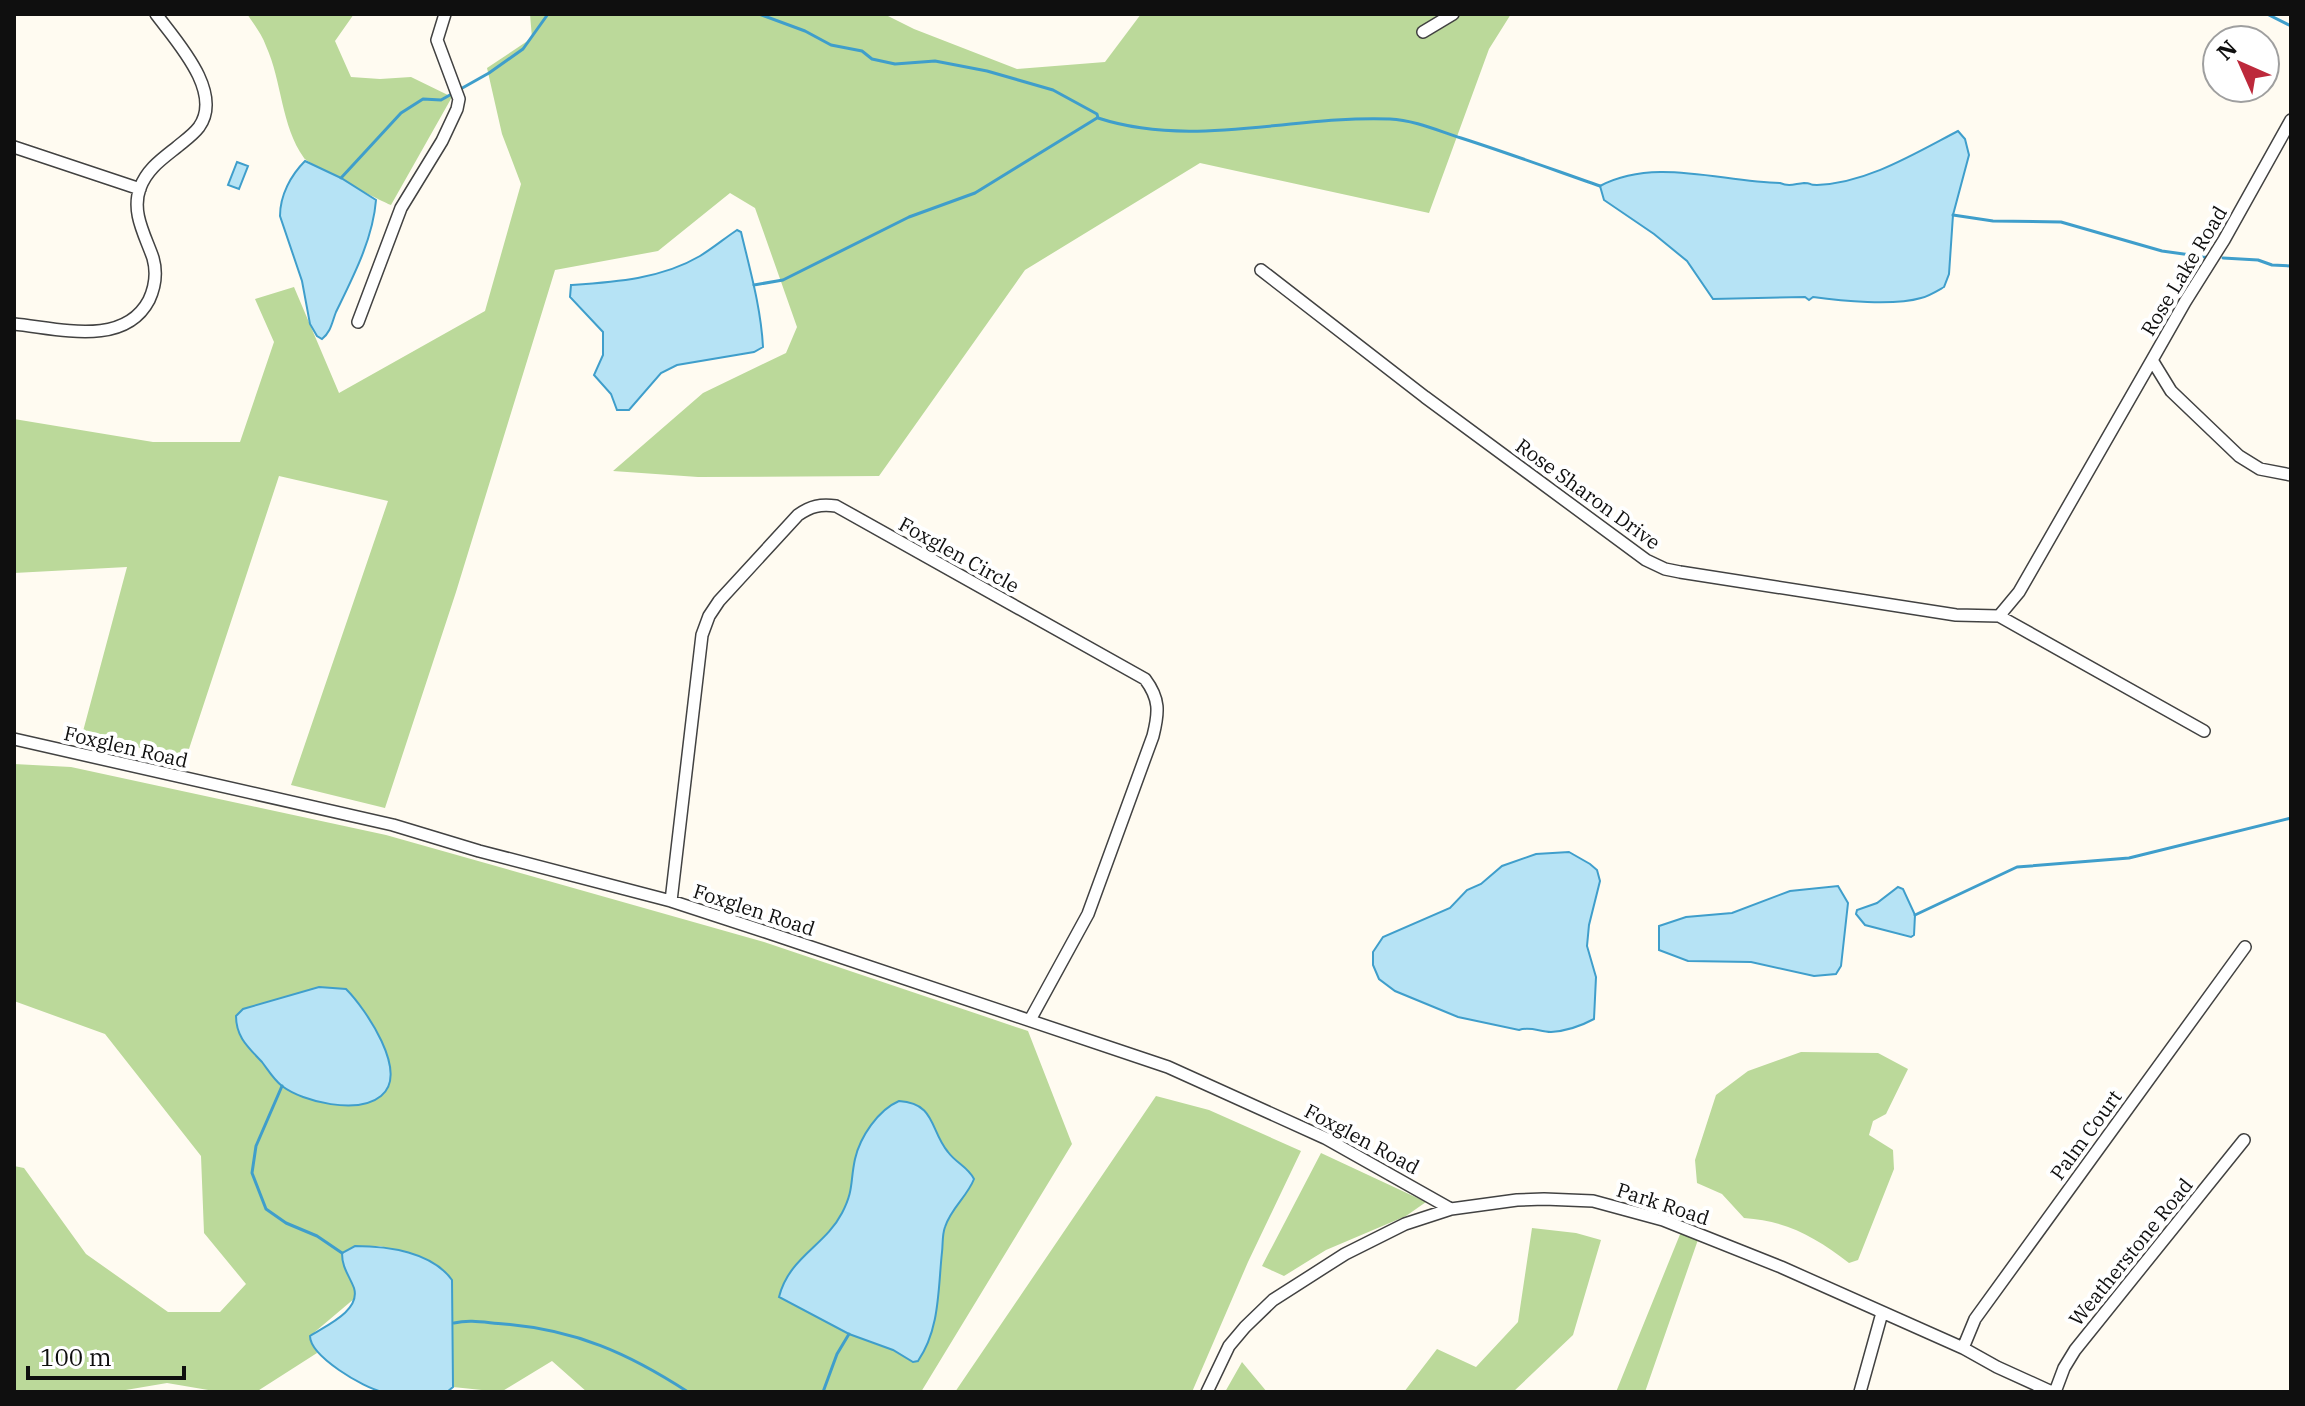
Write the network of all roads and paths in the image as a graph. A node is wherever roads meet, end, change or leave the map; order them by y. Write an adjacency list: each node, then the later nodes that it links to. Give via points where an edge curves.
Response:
1 (156, 14): 7 (street, via 201,78 206,108 202,124 154,165)
2 (445, 14): 9 (street, via 437,40 459,99 452,122 401,208)
3 (1453, 14): 4 (street)
4 (1423, 32)
5 (2291, 120): 11 (street, Rose Lake Road)
6 (14, 147): 7 (street)
7 (140, 189): 10 (street, via 138,216 155,280 138,315 102,331)
8 (1261, 270): 13 (street, Rose Sharon Drive, via 1425,397 1665,569 1956,615)
9 (358, 322)
10 (14, 324)
11 (2152, 360): 12 (street, Rose Lake Road, via 2171,391 2239,456 2260,469); 13 (street, via 2019,592)
12 (2291, 475)
13 (1999, 616): 14 (street, Rose Sharon Drive)
14 (2204, 731)
15 (14, 739): 16 (street, Foxglen Road, via 393,825)
16 (671, 901): 18 (street, Foxglen Road); 18 (street, Foxglen Circle, via 702,635 709,616 798,515 809,507 836,506 1145,679 1155,693 1153,736 1088,914)
17 (2245, 947): 22 (street, Palm Court, via 1975,1319)
18 (1030, 1020): 20 (street, Foxglen Road, via 1215,1087 1325,1138)
19 (2244, 1140): 25 (street, Weatherstone Road, via 2075,1350)
20 (1451, 1209): 21 (street, Park Road, via 1517,1200 1619,1206 1741,1250); 23 (street, Park Road, via 1405,1224 1345,1254 1273,1300 1229,1346)
21 (1882, 1313): 22 (street, Park Road); 24 (street)
22 (1963, 1348): 25 (street, Park Road)
23 (1207, 1392)
24 (1860, 1392)
25 (2053, 1392)

